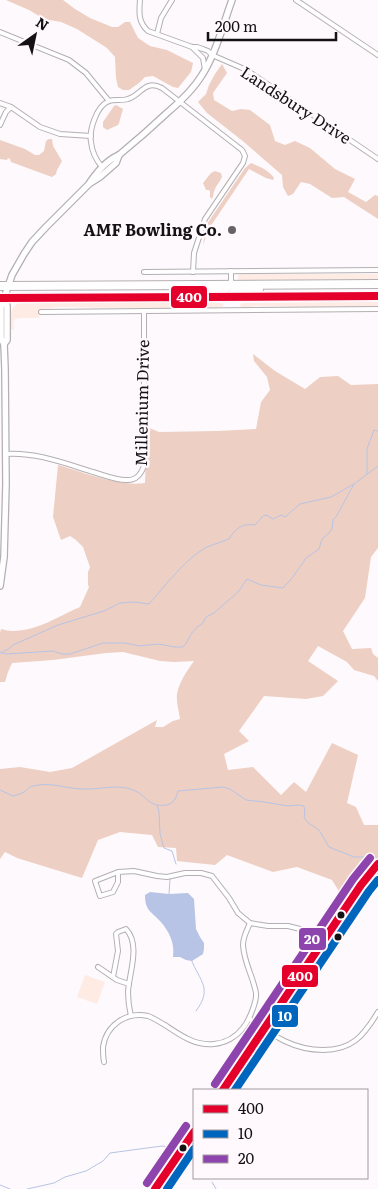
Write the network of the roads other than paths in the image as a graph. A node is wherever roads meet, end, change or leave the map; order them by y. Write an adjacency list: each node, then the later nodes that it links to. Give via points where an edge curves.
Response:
1 (140, 0): 6 (street, via 141,23)
2 (172, 0): 6 (street, via 161,18)
3 (232, 0): 8 (street)
4 (296, 0): 9 (street)
5 (0, 32): 11 (street, via 69,60 86,73)
6 (157, 34): 7 (street, Landsbury Drive)
7 (192, 47): 8 (street, Landsbury Drive); 10 (street, via 203,58)
8 (212, 55): 10 (street); 18 (street, Landsbury Drive, via 251,73)
9 (378, 55)
10 (205, 70): 12 (street)
11 (109, 101): 12 (street, via 129,99 145,87 154,85); 16 (street, via 98,112)
12 (180, 102): 17 (street); 24 (street, via 239,147 245,156 205,219 194,253)
13 (0, 103): 14 (street)
14 (11, 107): 15 (street); 16 (street, via 40,127 60,134)
15 (0, 125)
16 (91, 136): 19 (street, via 94,155)
17 (119, 155): 19 (street); 20 (street, via 116,163)
18 (378, 159)
19 (102, 167): 20 (street)
20 (89, 184): 28 (street, via 32,242)
21 (378, 270): 22 (street)
22 (231, 271): 24 (street); 25 (street)
23 (144, 272): 24 (street)
24 (193, 272)
25 (231, 284): 26 (highway); 28 (highway); 31 (highway, via 224,290)
26 (291, 284): 27 (highway); 29 (highway, via 236,291)
27 (378, 284)
28 (4, 286): 32 (street)
29 (232, 296): 30 (highway); 31 (highway); 34 (street)
30 (378, 296)
31 (151, 297): 32 (highway)
32 (2, 298): 37 (street, via 7,306)
33 (378, 309): 34 (street)
34 (232, 310): 35 (street)
35 (144, 311): 36 (street); 37 (street, Millenium Drive, via 142,473 128,480 39,456)
36 (41, 312)
37 (5, 454): 38 (street, via 5,543)
38 (0, 586)
39 (378, 864): 43 (street)
40 (118, 872): 40 (street, via 94,880 100,896 114,892); 42 (street, via 134,871 167,877 185,872 212,876 238,913)
41 (378, 877): 51 (street)
42 (250, 923): 43 (street, via 300,929); 49 (street, via 244,940 244,954 256,994)
43 (322, 944): 50 (street)
44 (98, 967): 45 (street)
45 (113, 977): 46 (street); 46 (street, via 118,951 116,934 126,930 133,950)
46 (129, 984): 48 (street)
47 (378, 1012): 51 (street, via 357,1039 334,1050 298,1047)
48 (131, 1016): 49 (street, via 155,1019 184,1038 205,1045 229,1039 240,1032); 52 (street, via 114,1024 103,1046)
49 (250, 1019): 50 (street)
50 (264, 1029): 51 (street); 53 (street)
51 (271, 1034): 54 (street)
52 (104, 1062)
53 (224, 1089)
54 (233, 1089)
55 (193, 1133): 57 (street)
56 (193, 1148): 58 (street)
57 (155, 1189)
58 (166, 1189)

